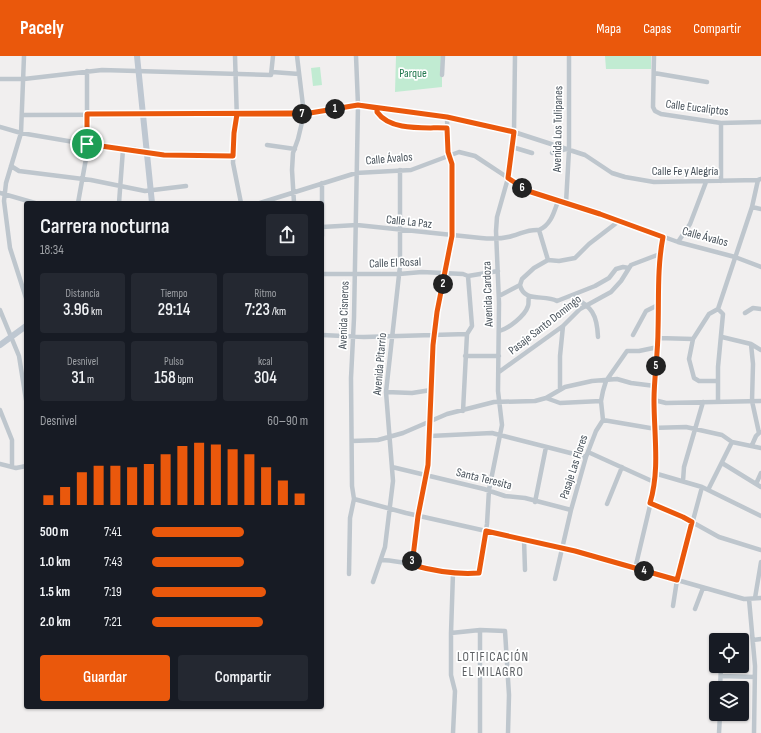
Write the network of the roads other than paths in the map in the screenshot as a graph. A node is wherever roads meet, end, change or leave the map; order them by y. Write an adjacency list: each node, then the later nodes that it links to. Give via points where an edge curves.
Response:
1 (24, 56): 19 (street)
2 (137, 56): 11 (street)
3 (235, 56): 13 (street)
4 (272, 56): 15 (street)
5 (297, 56): 16 (street)
6 (356, 56): 21 (street, Avenida Cisneros)
7 (443, 56): 17 (street)
8 (515, 56): 33 (street, Avenida Cardoza)
9 (569, 56): 40 (street, Avenida Los Tulipanes)
10 (654, 56): 14 (street)
11 (138, 70): 12 (street); 13 (street, via 203,74); 24 (street)
12 (87, 71): 19 (street); 23 (street)
13 (236, 73): 15 (street); 25 (street)
14 (654, 73): 20 (street); 30 (street, Calle Eucaliptos, via 655,111)
15 (272, 74): 16 (street)
16 (300, 74): 26 (street)
17 (442, 75)
18 (0, 79): 19 (street)
19 (24, 79): 27 (street)
20 (707, 82)
21 (358, 105): 22 (street, Calle Fe y Alegría); 26 (street, Calle Fe y Alegría); 48 (street, Avenida Cisneros)
22 (377, 108): 28 (street, Calle Fe y Alegría); 32 (street, via 380,116 394,123 413,127)
23 (87, 114): 24 (street, Calle Fe y Alegría); 27 (street, Calle Fe y Alegría); 35 (street)
24 (143, 114): 25 (street, Calle Fe y Alegría); 41 (street)
25 (237, 114): 26 (street, Calle Fe y Alegría); 44 (street)
26 (304, 114): 39 (street)
27 (22, 115): 34 (street)
28 (447, 117): 32 (street); 33 (street, Calle Fe y Alegría)
29 (761, 122): 30 (street, Calle Eucaliptos)
30 (721, 123): 52 (street)
31 (0, 127): 34 (street)
32 (447, 128): 45 (street)
33 (514, 132): 37 (street, Avenida Cardoza); 40 (street, Calle Fe y Alegría)
34 (21, 133): 35 (street); 46 (street)
35 (87, 144): 38 (street); 50 (street)
36 (267, 145): 39 (street)
37 (512, 147): 42 (street); 49 (street, Avenida Cardoza)
38 (123, 149): 41 (street); 55 (street)
39 (295, 150): 59 (street, via 292,170)
40 (568, 150): 43 (street); 53 (street, Calle Fe y Alegría, via 585,155 621,176 654,182); 69 (street, Avenida Los Tulipanes)
41 (146, 152): 44 (street, via 164,155); 57 (street)
42 (532, 153)
43 (552, 153)
44 (233, 156): 64 (street)
45 (450, 156): 47 (street, Calle Ávalos, via 411,170); 49 (street, Calle Ávalos, via 459,152 475,156); 77 (street)
46 (11, 166): 50 (street, via 19,171); 58 (street)
47 (400, 170): 48 (street, Calle Ávalos); 75 (street, Avenida Pitarrio)
48 (356, 173): 54 (street, Calle Ávalos); 74 (street, Avenida Cisneros)
49 (508, 178): 68 (street, Calle Ávalos, via 528,191); 79 (street, Avenida Cardoza, via 497,217)
50 (83, 179): 55 (street); 61 (street)
51 (759, 180): 52 (street, Calle Fe y Alegría); 70 (street)
52 (720, 181): 53 (street, Calle Fe y Alegría)
53 (706, 182): 80 (street, via 690,224)
54 (322, 183): 59 (street, Calle Ávalos); 67 (street)
55 (120, 185): 57 (street); 62 (street)
56 (186, 186): 57 (street)
57 (151, 190): 63 (street)
58 (2, 193): 60 (street); 93 (street, via 10,248)
59 (294, 193): 65 (street, Calle Ávalos); 66 (street)
60 (28, 201)
61 (78, 201)
62 (119, 201)
63 (152, 201)
64 (241, 201)
65 (267, 201)
66 (294, 201)
67 (322, 201)
68 (558, 201): 69 (street, Calle Ávalos); 76 (street, via 550,221)
69 (566, 203): 72 (street, Calle Ávalos)
70 (752, 207): 71 (street); 82 (street)
71 (761, 210)
72 (619, 220): 78 (street, Calle Ávalos); 83 (street, via 575,258)
73 (324, 226): 74 (street, Calle La Paz)
74 (357, 226): 75 (street, Calle La Paz); 89 (street, Avenida Cisneros)
75 (400, 231): 77 (street, Calle La Paz); 90 (street, Avenida Pitarrio)
76 (540, 232): 79 (street, Calle La Paz, via 524,231 514,236); 83 (street)
77 (452, 236): 79 (street, Calle La Paz); 87 (street)
78 (663, 237): 80 (street, Calle Ávalos); 81 (street)
79 (496, 239): 86 (street, Avenida Cardoza)
80 (678, 242): 82 (street, Calle Ávalos)
81 (660, 254): 85 (street, Pasaje Santo Domingo); 98 (street)
82 (735, 257): 84 (street, Calle Ávalos); 100 (street)
83 (548, 260): 92 (street, via 534,268 522,279)
84 (761, 267)
85 (629, 268): 95 (street, via 616,269 603,282); 97 (street, Pasaje Santo Domingo, via 611,292)
86 (498, 271): 91 (street); 94 (street, Avenida Cardoza)
87 (446, 272): 90 (street, Calle El Rosal); 91 (street, Calle El Rosal); 109 (street)
88 (324, 274): 89 (street, Calle El Rosal)
89 (355, 274): 90 (street, Calle El Rosal); 112 (street, Avenida Cisneros)
90 (399, 274): 111 (street, Avenida Pitarrio)
91 (468, 276): 106 (street, via 472,326)
92 (520, 285): 94 (street); 96 (street, via 522,293)
93 (24, 292)
94 (499, 296): 105 (street, Avenida Cardoza)
95 (572, 296): 96 (street, via 557,301 551,298); 97 (street)
96 (529, 297): 105 (street, via 524,314)
97 (587, 304): 103 (street, Pasaje Santo Domingo); 113 (street, via 598,322)
98 (658, 305): 107 (street, via 646,311); 115 (street)
99 (761, 308): 102 (street, via 754,308)
100 (718, 309): 114 (street, via 723,314); 116 (street, via 709,314)
101 (0, 310): 110 (street)
102 (745, 314)
103 (563, 326): 123 (street, Pasaje Santo Domingo); 129 (street)
104 (24, 327): 110 (street)
105 (499, 331): 122 (street, Avenida Cardoza)
106 (467, 334): 109 (street); 121 (street)
107 (633, 334)
108 (324, 335): 112 (street)
109 (434, 335): 111 (street); 128 (street)
110 (12, 336): 118 (street); 127 (street, via 19,356)
111 (392, 336): 112 (street); 130 (street, Avenida Pitarrio)
112 (353, 337): 149 (street, Avenida Cisneros)
113 (598, 337)
114 (722, 337): 117 (street); 125 (street)
115 (658, 338): 116 (street); 119 (street)
116 (693, 339): 125 (street, via 689,359 694,378 699,382)
117 (752, 344): 120 (street); 134 (street)
118 (0, 345)
119 (658, 347): 124 (street, via 627,351); 126 (street)
120 (761, 350)
121 (465, 356): 122 (street); 140 (street)
122 (499, 356): 123 (street, Avenida Cardoza)
123 (499, 372): 136 (street, Avenida Cardoza)
124 (607, 380): 126 (street, via 617,379); 129 (street, via 578,383); 133 (street)
125 (717, 381): 138 (street)
126 (655, 386): 132 (street)
127 (24, 387)
128 (431, 390): 130 (street, via 412,393); 142 (street)
129 (560, 390): 131 (street)
130 (386, 392): 148 (street, Avenida Pitarrio)
131 (546, 398): 133 (street, via 560,403); 136 (street, via 536,401)
132 (654, 400): 137 (street, via 666,403); 143 (street)
133 (601, 401): 141 (street)
134 (752, 401): 135 (street); 138 (street); 145 (street)
135 (761, 401)
136 (500, 402): 140 (street); 146 (street, Avenida Cardoza)
137 (703, 402): 138 (street); 144 (street)
138 (718, 402)
139 (0, 410): 158 (street, via 12,440)
140 (463, 411): 142 (street, via 447,414)
141 (603, 420): 143 (street); 154 (street, Pasaje Las Flores)
142 (430, 422): 147 (street); 148 (street)
143 (656, 428): 144 (street); 161 (street)
144 (695, 429): 150 (street, via 722,435); 164 (street, via 684,467)
145 (760, 432): 151 (street)
146 (500, 435): 147 (street, via 492,433); 152 (street); 169 (street, Avenida Cardoza)
147 (430, 436): 163 (street)
148 (389, 437): 149 (street); 159 (street, Avenida Pitarrio)
149 (352, 441): 171 (street, Avenida Cisneros)
150 (732, 442): 151 (street); 155 (street)
151 (752, 445): 153 (street)
152 (546, 447): 154 (street); 172 (street)
153 (761, 448)
154 (587, 454): 160 (street); 176 (street, Pasaje Las Flores)
155 (722, 463): 166 (street); 170 (street)
156 (0, 464): 158 (street)
157 (24, 466): 158 (street)
158 (12, 467)
159 (392, 467): 163 (street, Santa Teresita); 175 (street, Avenida Pitarrio)
160 (622, 467): 165 (street); 174 (street)
161 (654, 472): 164 (street); 165 (street)
162 (761, 473): 166 (street)
163 (426, 474): 169 (street, Santa Teresita); 177 (street)
164 (683, 481): 167 (street)
165 (654, 482): 173 (street)
166 (756, 484): 168 (street)
167 (702, 487): 170 (street); 179 (street)
168 (761, 487)
169 (489, 490): 172 (street, Santa Teresita); 180 (street, Avenida Cardoza)
170 (708, 490): 178 (street)
171 (354, 499): 175 (street); 190 (street, Avenida Cisneros, via 350,518)
172 (535, 502): 176 (street, Santa Teresita)
173 (650, 503): 179 (street); 187 (street)
174 (607, 504)
175 (390, 509): 177 (street); 184 (street, Avenida Pitarrio)
176 (571, 510): 182 (street, Pasaje Las Flores)
177 (418, 516): 180 (street); 186 (street)
178 (761, 516)
179 (692, 522): 183 (street, via 719,537); 192 (street)
180 (486, 531): 181 (street); 189 (street, Avenida Cardoza, via 479,573)
181 (524, 539): 182 (street); 188 (street)
182 (562, 548): 187 (street); 191 (street, Pasaje Las Flores)
183 (761, 550)
184 (381, 560): 186 (street); 193 (street, Avenida Pitarrio)
185 (761, 562): 195 (street)
186 (412, 565): 189 (street)
187 (635, 568): 192 (street)
188 (525, 570)
189 (453, 573): 201 (street)
190 (349, 574)
191 (555, 579)
192 (677, 580): 194 (street); 198 (street)
193 (373, 582)
194 (703, 588): 197 (street); 199 (street)
195 (755, 598): 196 (street); 197 (street)
196 (761, 598)
197 (749, 599): 202 (street)
198 (673, 606)
199 (695, 609)
200 (480, 630): 201 (street); 210 (street); 211 (street, via 505,631 509,695)
201 (451, 633): 209 (street, via 451,675 455,691)
202 (753, 640): 203 (street); 205 (street)
203 (761, 640)
204 (721, 676): 205 (street); 206 (street)
205 (755, 678): 208 (street)
206 (721, 681)
207 (720, 721): 212 (street)
208 (754, 732)
209 (453, 733)
210 (480, 733)
211 (508, 733)
212 (719, 733)

